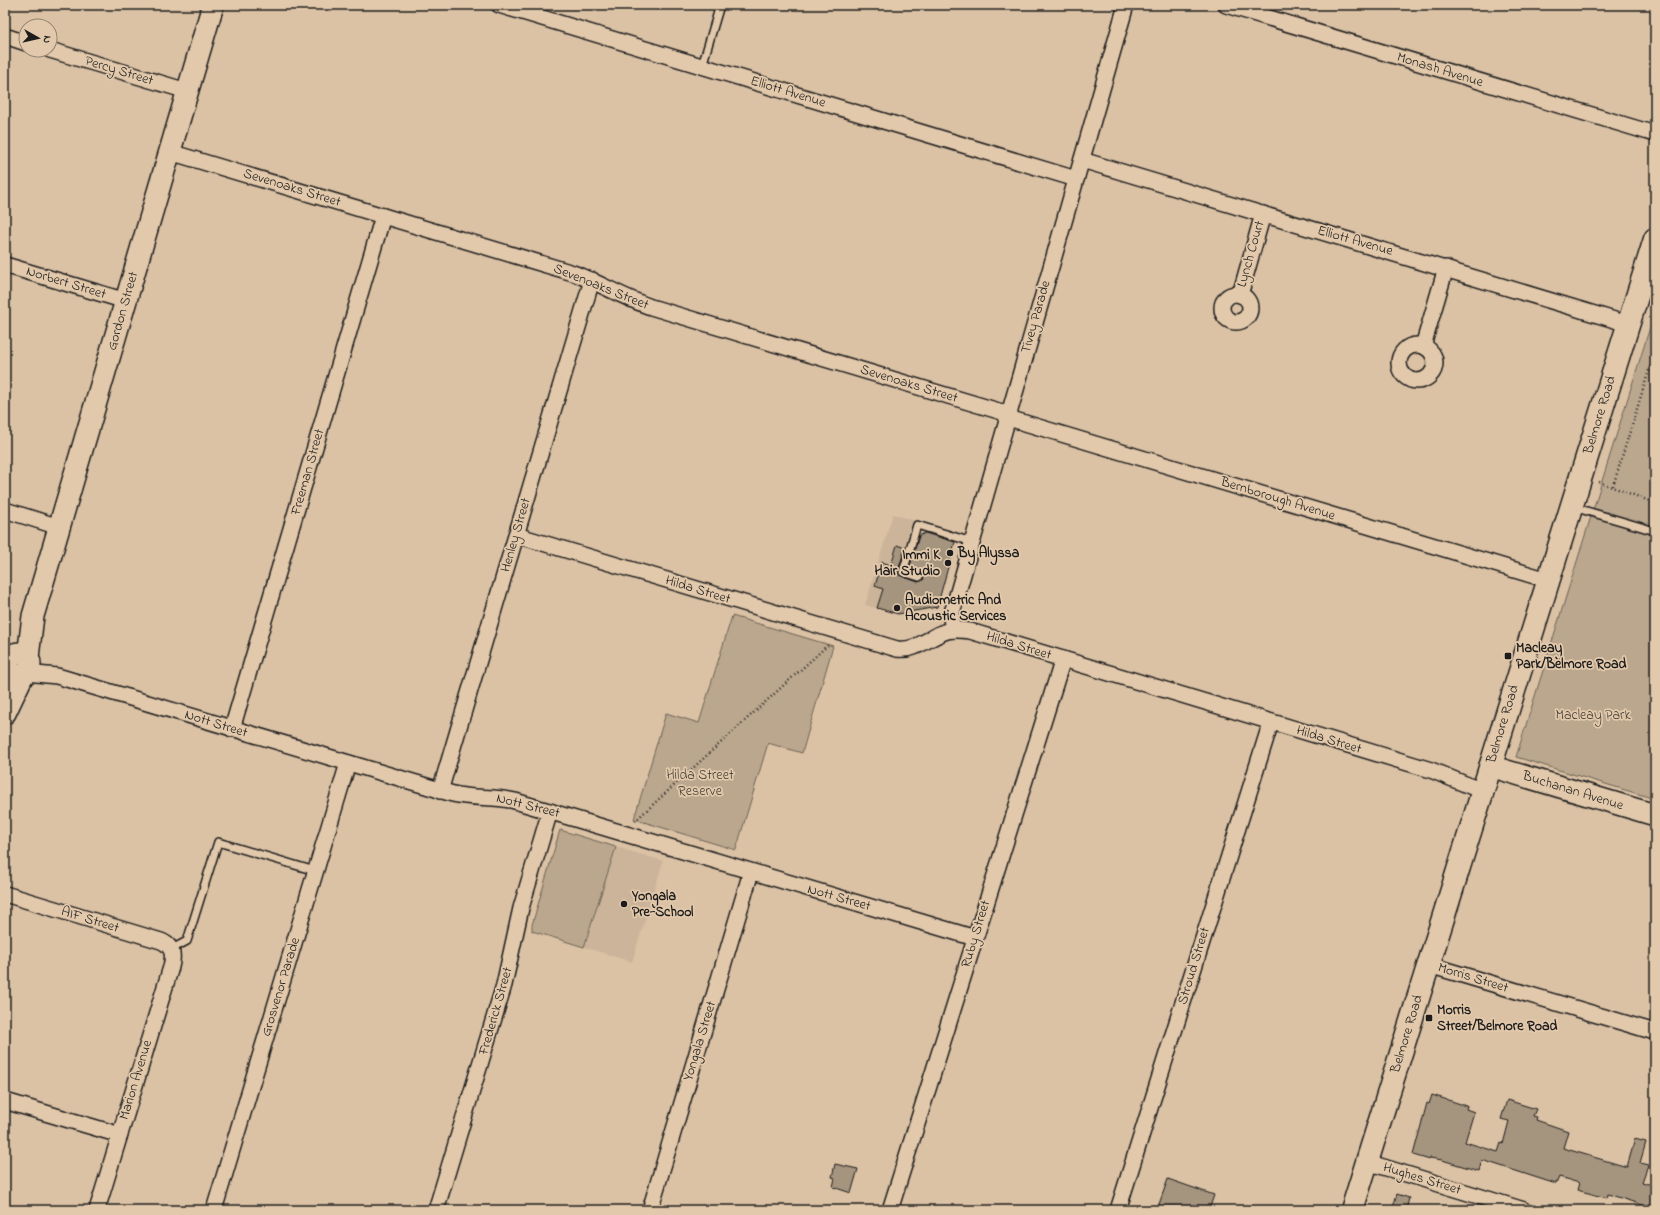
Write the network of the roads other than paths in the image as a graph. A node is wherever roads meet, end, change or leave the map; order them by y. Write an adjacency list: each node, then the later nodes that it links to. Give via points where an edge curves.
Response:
1 (213, 5): 10 (street, Gordon Street)
2 (499, 5): 9 (street, Elliott Avenue)
3 (720, 5): 9 (lane)
4 (1126, 5): 13 (street, Tivey Parade)
5 (1226, 5): 11 (street, Monash Avenue)
6 (5, 36): 7 (street)
7 (18, 40)
8 (58, 52): 10 (street, Percy Street)
9 (702, 66): 14 (street, Elliott Avenue)
10 (187, 92): 12 (street, Gordon Street)
11 (1655, 134)
12 (170, 152): 16 (street, Sevenoaks Street); 22 (street, Gordon Street)
13 (1082, 160): 14 (street, Tivey Parade); 15 (street, Elliott Avenue)
14 (1076, 179): 25 (street, Tivey Parade)
15 (1263, 214): 19 (street, Elliott Avenue); 21 (street, Lynch Court)
16 (383, 216): 20 (street, Sevenoaks Street); 40 (street, Freeman Street)
17 (1655, 239): 23 (main road, Belmore Road)
18 (5, 264): 22 (street, Norbert Street)
19 (1446, 268): 23 (street, Elliott Avenue); 24 (street)
20 (592, 280): 25 (street, Sevenoaks Street, via 626,298 651,307 1002,412); 30 (street, Henley Street)
21 (1240, 295)
22 (126, 301): 28 (street, Gordon Street)
23 (1628, 324): 26 (main road, Belmore Road)
24 (1423, 346)
25 (1008, 416): 31 (street, Tivey Parade); 33 (street, Bernborough Avenue)
26 (1571, 506): 29 (lane); 33 (main road, Belmore Road)
27 (5, 510): 28 (street)
28 (59, 527): 36 (street, Gordon Street, via 33,616)
29 (1655, 531)
30 (516, 535): 34 (street, Hilda Street, via 897,649 910,648); 43 (street, Henley Street)
31 (972, 542): 32 (lane, via 917,525 903,572); 34 (street, Tivey Parade, via 952,613)
32 (919, 577)
33 (1548, 580): 42 (main road, Belmore Road)
34 (953, 630): 35 (street, Hilda Street, via 970,631)
35 (1063, 659): 39 (street, Hilda Street); 49 (street, Ruby Street)
36 (22, 665): 37 (street, Gordon Street); 38 (street, Gordon Street); 40 (street, Nott Street)
37 (5, 699)
38 (5, 713)
39 (1271, 722): 42 (street, Hilda Street, via 1431,770); 61 (street, Stroud Street)
40 (232, 729): 41 (street, Nott Street)
41 (348, 763): 43 (street, Nott Street); 46 (street, Grosvenor Parade)
42 (1486, 779): 45 (street, Buchanan Avenue); 51 (main road, Belmore Road)
43 (440, 790): 44 (street, Nott Street, via 461,796 503,798)
44 (550, 811): 47 (street, Nott Street); 58 (street, Frederick Street, via 521,908 504,985)
45 (1655, 815)
46 (315, 871): 50 (lane, via 218,842 187,941); 57 (street, Grosvenor Parade)
47 (751, 872): 49 (street, Nott Street); 59 (street, Yongala Street)
48 (5, 894): 50 (street, AIF Street, via 161,941)
49 (975, 938): 60 (street, Ruby Street)
50 (172, 950): 54 (street, Marion Avenue, via 171,967)
51 (1428, 965): 52 (street, Morris Street); 55 (main road, Belmore Road)
52 (1655, 1032)
53 (5, 1101): 54 (street)
54 (120, 1135): 56 (street, Marion Avenue)
55 (1367, 1162): 62 (main road, Belmore Road); 63 (street, Hughes Street)
56 (97, 1210)
57 (214, 1210)
58 (436, 1210)
59 (650, 1210)
60 (890, 1210)
61 (1118, 1210)
62 (1352, 1210)
63 (1524, 1210)

